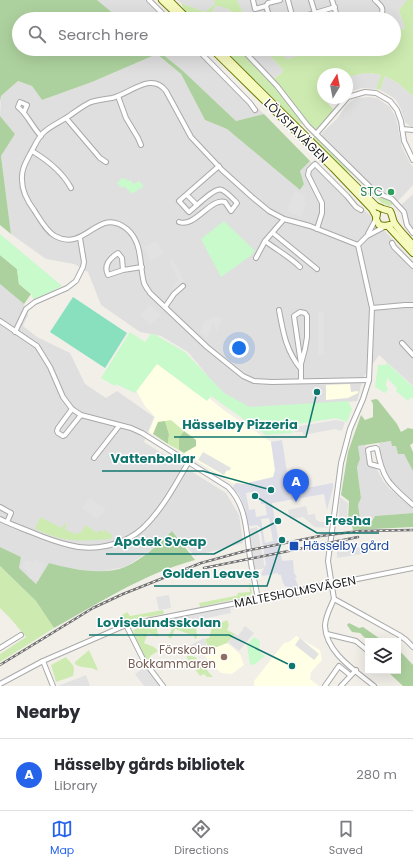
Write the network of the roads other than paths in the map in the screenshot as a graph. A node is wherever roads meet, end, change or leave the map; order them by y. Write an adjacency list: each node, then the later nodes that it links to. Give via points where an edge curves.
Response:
1 (149, 0): 12 (street)
2 (162, 0): 13 (street)
3 (169, 0): 14 (street)
4 (253, 0): 10 (street, via 255,9)
5 (277, 0): 10 (street)
6 (288, 0): 16 (street)
7 (311, 0): 17 (street)
8 (332, 0): 11 (street)
9 (375, 0): 20 (street, via 381,5)
10 (266, 6): 15 (street)
11 (335, 7): 18 (street); 19 (street)
12 (161, 12)
13 (175, 12)
14 (181, 12)
15 (268, 12)
16 (293, 12)
17 (315, 12)
18 (318, 12)
19 (336, 12)
20 (383, 12)
21 (204, 56): 26 (street)
22 (219, 56): 45 (street, LÖVSTAVÄGEN, via 333,168 372,209)
23 (225, 56): 44 (street, LÖVSTAVÄGEN, via 376,206)
24 (248, 56): 31 (street)
25 (118, 96): 28 (street, via 92,102); 33 (street, via 126,118); 37 (street, via 147,83 158,83 163,86 191,136)
26 (255, 110)
27 (24, 112): 32 (street)
28 (66, 118): 32 (street, via 47,129); 36 (street)
29 (402, 129): 30 (street); 31 (street, via 399,114 390,101 376,93 365,92 348,97); 35 (street, via 404,141)
30 (413, 130)
31 (316, 134): 40 (street, via 375,192)
32 (41, 136): 34 (street)
33 (141, 145)
34 (32, 151): 38 (street, via 55,169); 53 (street, via 23,168 22,180 24,192 32,207 48,231 55,236 64,239)
35 (413, 160)
36 (106, 162)
37 (219, 166): 39 (street); 46 (street, via 269,211)
38 (71, 188)
39 (187, 195): 41 (street); 41 (street, via 179,201 189,212)
40 (396, 204): 42 (street); 44 (street)
41 (197, 205): 47 (street, via 219,189 237,203 231,210 225,202 219,201 191,220)
42 (400, 208): 44 (street); 51 (street)
43 (361, 210): 49 (street, via 315,164 308,175 322,203)
44 (389, 214): 45 (street, via 380,211); 48 (street); 56 (street, LÖVSTAVÄGEN)
45 (376, 218): 48 (street, LÖVSTAVÄGEN, via 379,225); 52 (street)
46 (284, 219): 49 (street); 50 (street)
47 (179, 222)
48 (386, 226): 52 (street); 59 (street, LÖVSTAVÄGEN)
49 (317, 229): 57 (street)
50 (273, 233): 54 (street); 58 (street)
51 (413, 233)
52 (367, 236): 57 (street)
53 (80, 238): 63 (street, via 105,222 120,225 135,238); 73 (street, via 84,262 76,281 26,309)
54 (265, 241): 60 (street); 61 (street)
55 (392, 243): 62 (street)
56 (413, 244)
57 (358, 245): 70 (street)
58 (293, 249): 60 (street); 65 (street)
59 (413, 253)
60 (289, 257): 64 (street)
61 (256, 258)
62 (413, 266)
63 (142, 267): 66 (street); 69 (street, via 144,283 150,294)
64 (300, 267)
65 (316, 269)
66 (123, 270): 66 (street, via 122,258 118,253 110,258 106,271 108,275)
67 (183, 286): 69 (street)
68 (413, 305): 70 (street)
69 (165, 307): 79 (street, via 207,347 243,376 254,381)
70 (372, 308): 78 (street)
71 (279, 310): 77 (street, via 288,350)
72 (0, 322): 73 (street)
73 (15, 332): 80 (street, via 37,346 50,367 63,398)
74 (402, 343): 75 (street)
75 (413, 355)
76 (301, 364): 76 (street, via 307,337 307,316 300,312 294,316); 77 (street)
77 (301, 369): 79 (street)
78 (369, 380): 79 (street); 91 (street, via 350,429 341,463 328,561)
79 (301, 381)
80 (72, 409): 81 (street); 81 (street, via 56,431 60,435 65,435)
81 (83, 415): 82 (street)
82 (119, 426): 83 (street); 84 (street, via 142,433)
83 (94, 458)
84 (188, 463): 89 (street, via 167,498 143,528 116,543 97,547 70,546); 93 (street, via 228,487 237,498 244,512)
85 (381, 467): 85 (street, via 378,449 368,450 370,464); 86 (street, via 388,481)
86 (413, 505)
87 (0, 507): 89 (street, via 11,513)
88 (0, 519): 89 (street)
89 (7, 522)
90 (413, 568): 91 (street, MALTESHOLMSVÄGEN)
91 (331, 585): 92 (street); 93 (street, MALTESHOLMSVÄGEN)
92 (334, 599): 95 (street, via 327,615); 97 (street, via 399,635)
93 (258, 600): 94 (street, MALTESHOLMSVÄGEN)
94 (126, 626): 100 (street, MALTESHOLMSVÄGEN); 105 (street, via 144,661)
95 (327, 634): 99 (street, via 356,641); 101 (street, via 338,655)
96 (21, 635): 98 (street)
97 (413, 647)
98 (0, 648)
99 (365, 648)
100 (44, 661): 103 (street, MALTESHOLMSVÄGEN); 104 (street)
101 (356, 670): 102 (street); 108 (street)
102 (350, 675): 106 (street, via 339,666); 107 (street)
103 (0, 684)
104 (54, 686)
105 (163, 686)
106 (325, 686)
107 (341, 686)
108 (374, 686)

